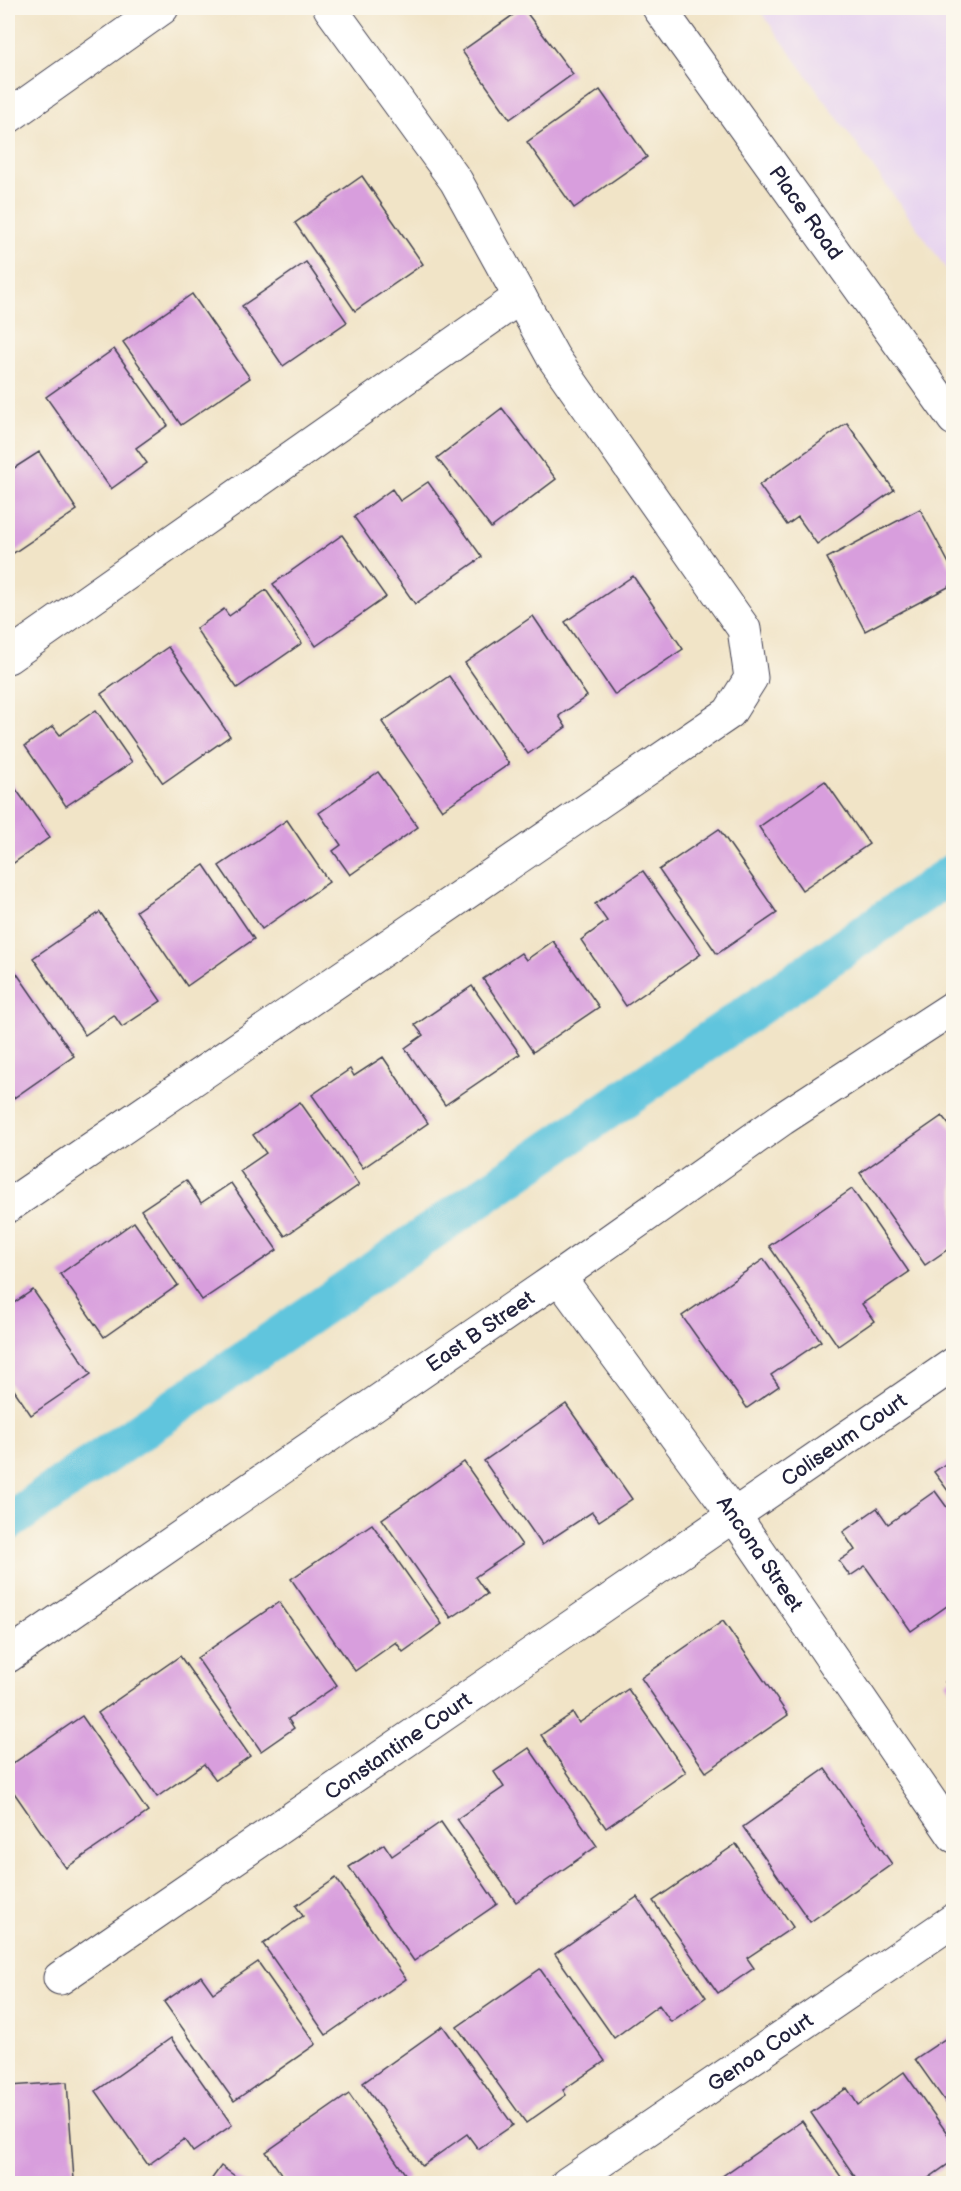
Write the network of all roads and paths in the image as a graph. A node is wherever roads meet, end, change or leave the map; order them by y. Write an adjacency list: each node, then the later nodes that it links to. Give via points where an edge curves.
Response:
1 (162, 8): 4 (street)
2 (330, 8): 5 (street, via 456,181)
3 (658, 8): 6 (street, Place Road)
4 (8, 117)
5 (520, 297): 7 (street); 9 (street, via 553,357 744,629 751,678 729,713)
6 (954, 419)
7 (8, 657)
8 (954, 1007): 10 (street, East B Street, via 782,1119)
9 (8, 1206)
10 (559, 1277): 12 (street, Ancona Street); 13 (street, East B Street)
11 (954, 1364): 12 (street, Coliseum Court)
12 (733, 1514): 14 (street, Ancona Street); 16 (street, Constantine Court)
13 (8, 1656)
14 (954, 1836)
15 (954, 1920): 17 (street, Genoa Court)
16 (60, 1978)
17 (567, 2184)

